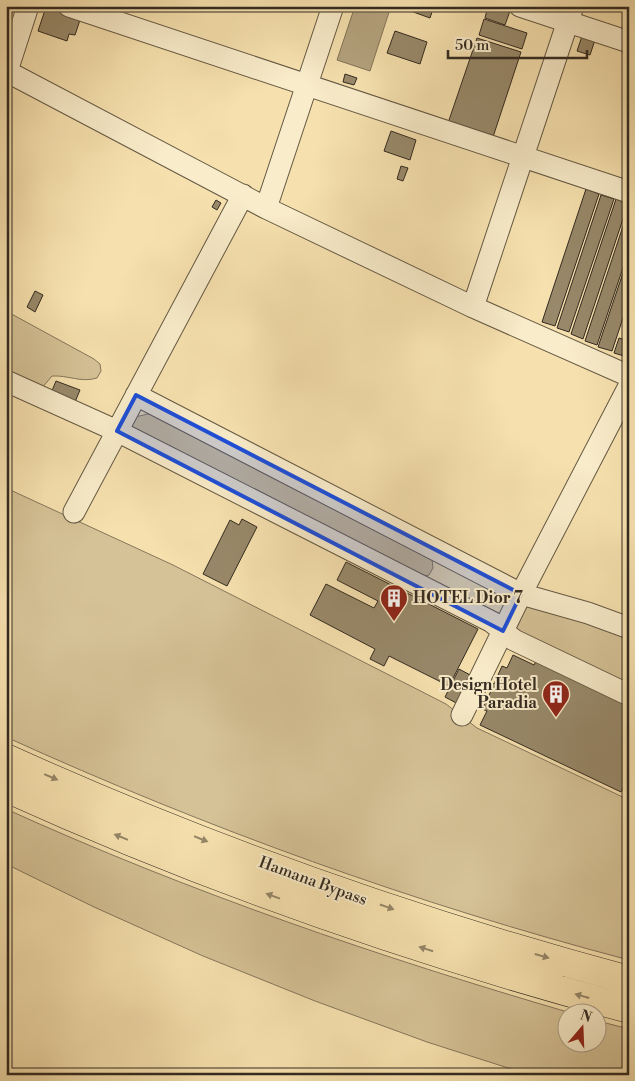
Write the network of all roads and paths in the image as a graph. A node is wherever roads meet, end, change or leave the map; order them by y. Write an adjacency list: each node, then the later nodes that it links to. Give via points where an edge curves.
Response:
1 (28, 6): 7 (street)
2 (70, 6): 8 (street)
3 (334, 6): 8 (street)
4 (520, 6): 5 (street)
5 (571, 14): 6 (street); 9 (street)
6 (629, 42)
7 (6, 71): 11 (street)
8 (308, 84): 9 (street); 12 (street)
9 (523, 156): 10 (street); 13 (street)
10 (629, 192)
11 (243, 195): 12 (street); 17 (street)
12 (266, 208): 13 (street)
13 (473, 307): 14 (street)
14 (629, 376)
15 (6, 381): 18 (street)
16 (629, 386): 20 (street)
17 (136, 395): 18 (street); 20 (street)
18 (117, 431): 19 (street); 22 (street, via 492,622)
19 (74, 512)
20 (521, 594): 21 (street); 22 (street)
21 (629, 628)
22 (503, 631): 23 (street, via 514,640); 24 (street)
23 (629, 695)
24 (462, 715)
25 (6, 758): 27 (highway, Hamana Bypass, one-way to 27, via 216,846 309,880 497,943)
26 (6, 788): 28 (highway, Hamana Bypass, one-way to 26, via 489,969 300,906)
27 (629, 980)
28 (629, 1009)

